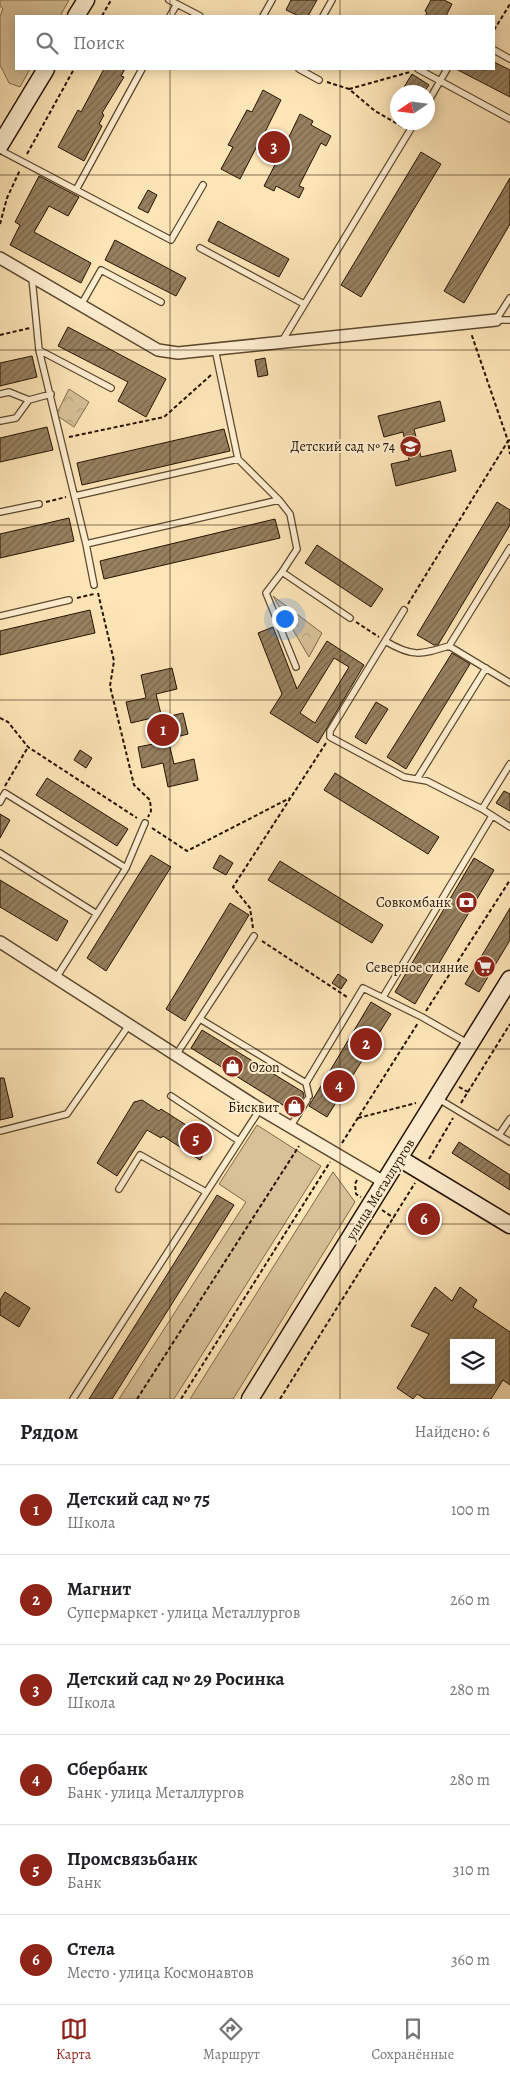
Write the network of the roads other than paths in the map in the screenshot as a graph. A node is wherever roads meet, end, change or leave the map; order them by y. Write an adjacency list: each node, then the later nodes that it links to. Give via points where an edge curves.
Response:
1 (86, 0): 6 (main road)
2 (169, 0): 5 (lane)
3 (272, 0): 9 (lane)
4 (332, 0): 10 (lane)
5 (177, 4): 7 (lane); 8 (lane)
6 (77, 15)
7 (171, 15)
8 (198, 15)
9 (264, 15)
10 (324, 15)
11 (495, 51): 12 (lane)
12 (510, 60)
13 (45, 70): 23 (main road)
14 (141, 70): 26 (lane)
15 (301, 70): 18 (lane)
16 (420, 70): 19 (lane)
17 (446, 70): 19 (lane)
18 (319, 80)
19 (440, 81): 20 (lane); 21 (lane)
20 (435, 90)
21 (510, 118)
22 (411, 130): 33 (lane)
23 (0, 145)
24 (0, 150): 26 (lane)
25 (203, 185): 26 (lane, via 171,240)
26 (76, 190)
27 (200, 248): 33 (lane)
28 (0, 258): 29 (street)
29 (32, 276): 32 (street); 38 (lane)
30 (510, 298): 34 (lane)
31 (161, 302): 32 (lane, via 101,270)
32 (81, 304): 37 (street, via 158,350 178,353)
33 (304, 304): 36 (lane)
34 (496, 320): 35 (lane); 36 (street)
35 (510, 320)
36 (280, 343): 37 (street)
37 (215, 349): 44 (lane)
38 (39, 350): 39 (lane); 41 (lane)
39 (111, 388)
40 (0, 394): 42 (lane, via 9,392)
41 (51, 394): 42 (lane); 45 (lane)
42 (29, 400): 43 (lane, via 16,418)
43 (0, 421)
44 (238, 458): 45 (lane); 46 (lane)
45 (75, 496): 49 (lane)
46 (279, 500): 49 (lane); 51 (lane, via 290,514 297,549)
47 (39, 504): 48 (lane)
48 (0, 512)
49 (86, 544): 52 (lane)
50 (510, 548): 58 (lane)
51 (282, 572): 56 (lane); 59 (lane, via 266,593)
52 (94, 585)
53 (69, 600): 55 (lane)
54 (404, 610): 57 (lane)
55 (0, 616)
56 (350, 618)
57 (385, 641): 58 (lane, via 411,653); 63 (lane, via 330,731 330,737 404,777)
58 (450, 646): 60 (lane)
59 (296, 667)
60 (486, 668): 61 (lane); 63 (lane)
61 (510, 682)
62 (510, 764): 65 (lane)
63 (417, 779): 65 (lane)
64 (0, 802): 70 (lane, via 5,793)
65 (482, 809): 66 (lane)
66 (492, 816): 68 (lane); 76 (lane)
67 (145, 824): 70 (lane)
68 (510, 827)
69 (0, 853): 71 (lane)
70 (126, 868): 71 (lane)
71 (97, 914): 74 (lane)
72 (254, 936): 77 (lane)
73 (0, 942): 74 (street)
74 (56, 978): 78 (street)
75 (510, 979): 79 (main road, улица Металлургов)
76 (383, 997): 79 (lane); 81 (lane, via 363,988)
77 (200, 1019): 80 (lane); 81 (lane)
78 (129, 1025): 80 (street); 87 (lane, via 67,1114)
79 (469, 1044): 83 (main road, улица Металлургов)
80 (176, 1055): 84 (street)
81 (306, 1084): 86 (lane, via 308,1098)
82 (171, 1096): 89 (lane)
83 (436, 1098): 88 (lane); 91 (main road, улица Металлургов)
84 (260, 1109): 86 (street); 89 (lane)
85 (510, 1119): 88 (lane)
86 (290, 1127): 92 (street)
87 (0, 1130)
88 (500, 1135): 90 (lane)
89 (239, 1141): 94 (lane)
90 (510, 1142)
91 (399, 1158): 92 (main road, улица Металлургов); 95 (main road)
92 (384, 1182): 97 (main road, улица Металлургов)
93 (119, 1189): 94 (lane, via 140,1155)
94 (206, 1192): 96 (lane)
95 (510, 1225)
96 (73, 1399)
97 (250, 1399)

